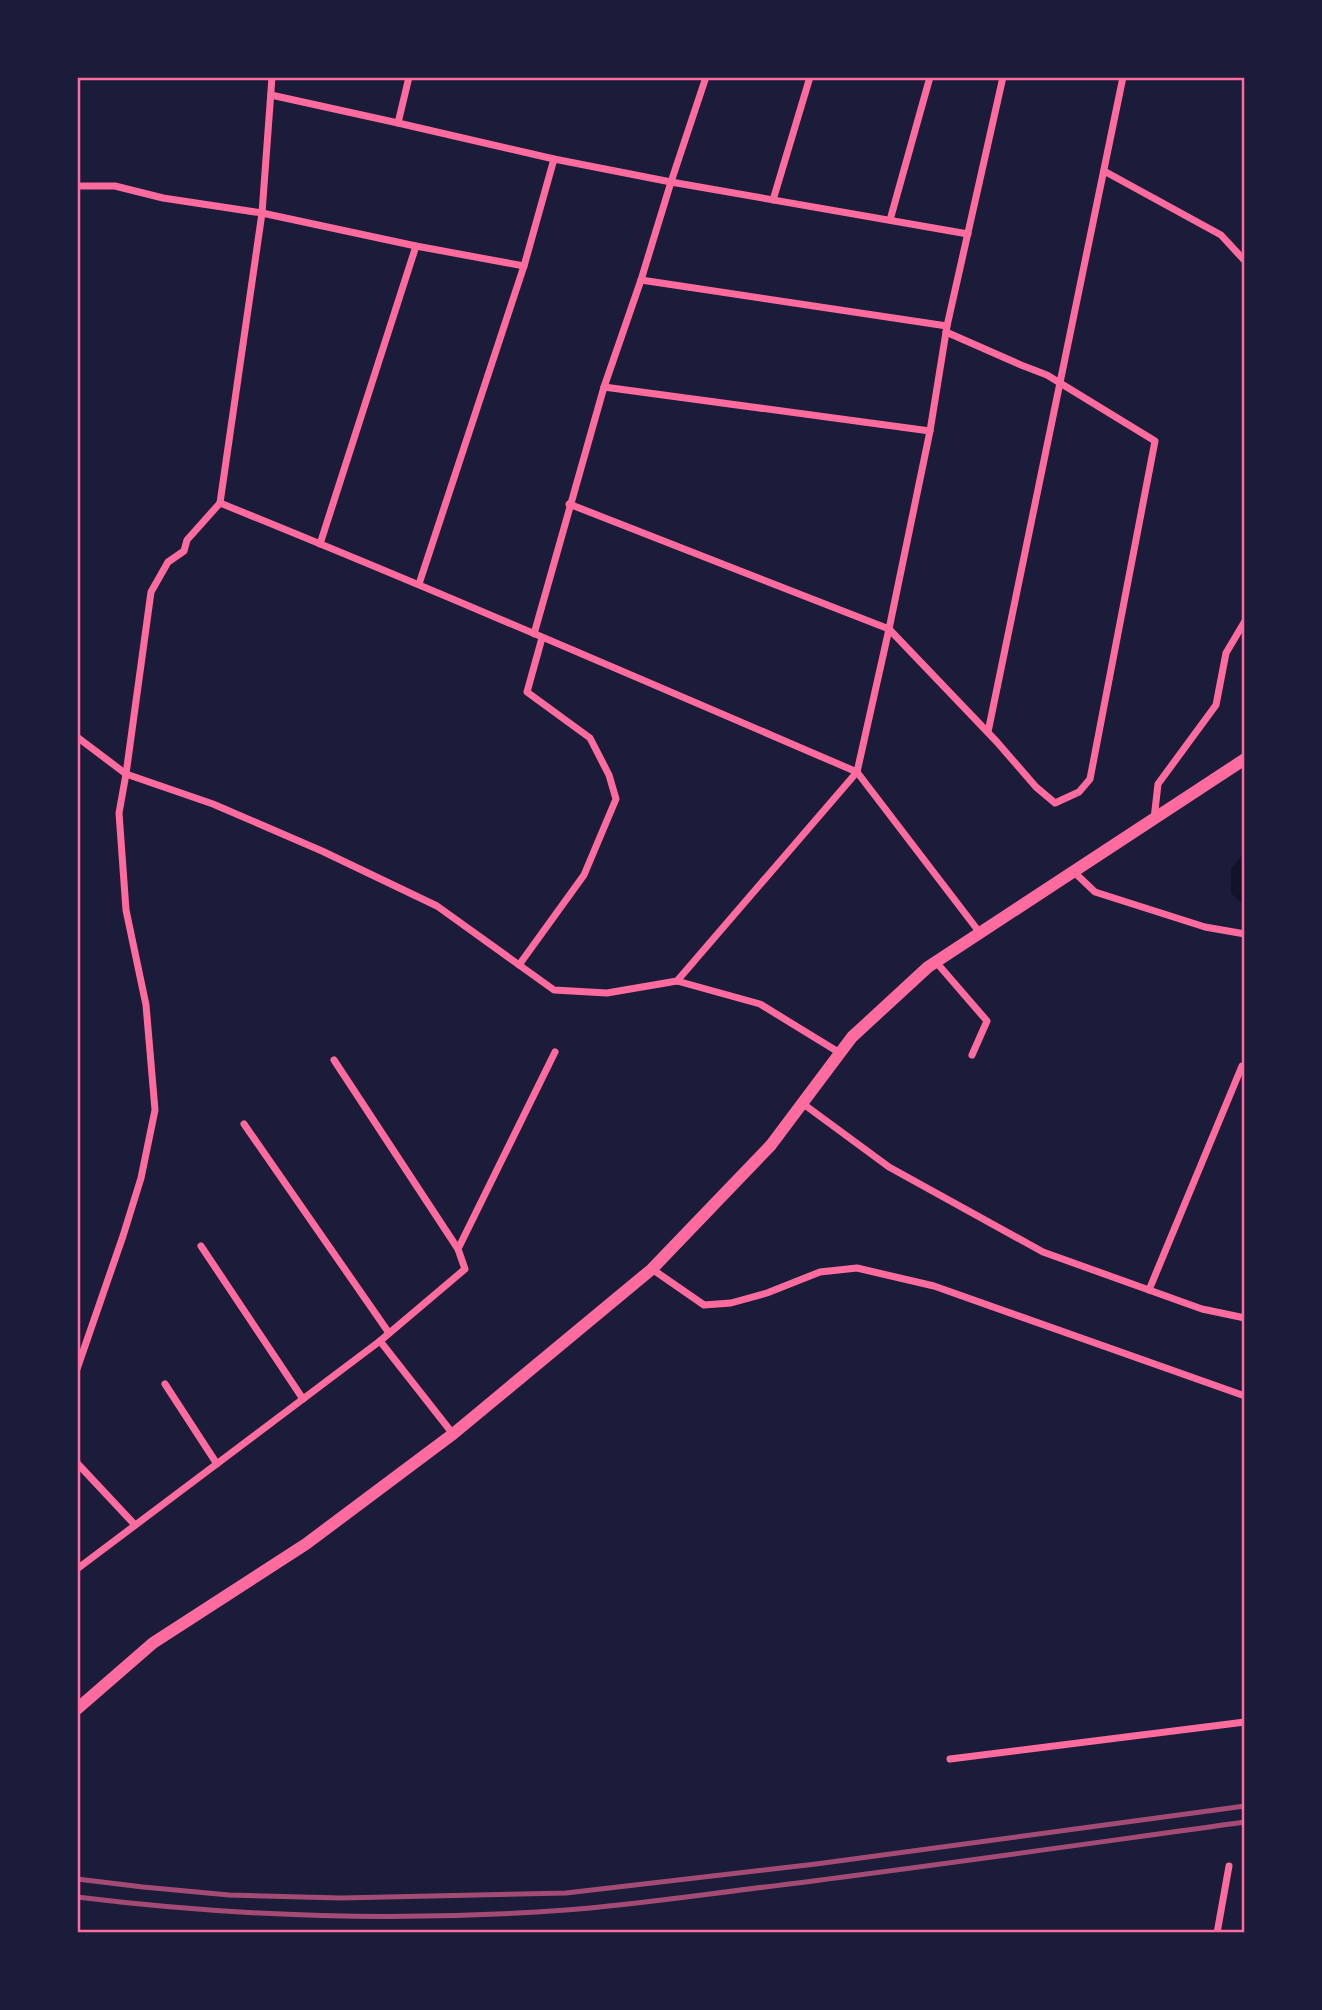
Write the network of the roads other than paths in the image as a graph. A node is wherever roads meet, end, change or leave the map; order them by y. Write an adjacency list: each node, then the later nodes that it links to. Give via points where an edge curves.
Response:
1 (272, 77): 8 (street)
2 (409, 77): 9 (street)
3 (706, 77): 12 (street)
4 (810, 77): 14 (street)
5 (930, 77): 16 (street)
6 (1003, 77): 17 (street)
7 (1123, 77): 11 (street)
8 (271, 95): 9 (street); 15 (street)
9 (398, 124): 10 (street)
10 (554, 159): 12 (street); 20 (street)
11 (1104, 171): 19 (street, via 1221,234); 23 (street)
12 (671, 182): 14 (street); 21 (street)
13 (77, 186): 15 (street, via 115,186)
14 (773, 200): 16 (street)
15 (262, 213): 18 (street); 26 (street)
16 (890, 220): 17 (street)
17 (968, 234): 22 (street)
18 (416, 246): 20 (street); 28 (street)
19 (1245, 261)
20 (524, 266): 29 (street)
21 (641, 280): 22 (street); 24 (street)
22 (947, 329): 23 (street); 25 (street)
23 (1060, 383): 34 (street); 34 (street, via 1155,441 1090,779 1079,792 1055,803 1035,787)
24 (604, 387): 25 (street); 27 (street)
25 (930, 431): 31 (street)
26 (220, 503): 28 (street); 38 (street, via 187,541 184,551 168,562 151,592)
27 (569, 504): 31 (street); 32 (street)
28 (320, 544): 29 (street)
29 (419, 584): 32 (street)
30 (1245, 621): 39 (street, via 1226,653 1216,705 1158,784)
31 (889, 629): 34 (street); 37 (street)
32 (534, 634): 33 (street)
33 (542, 638): 37 (street); 44 (street, via 527,692 590,738 616,799 583,875)
34 (988, 732)
35 (77, 737): 38 (street)
36 (1245, 759): 39 (street)
37 (856, 772): 41 (street); 45 (street)
38 (126, 774): 44 (street, via 213,804 437,906); 60 (street, via 119,813 126,910 146,1005 155,1110 141,1178)
39 (1154, 820): 40 (street)
40 (1074, 872): 41 (street); 42 (street, via 1095,892 1205,927)
41 (980, 933): 43 (street)
42 (1245, 934)
43 (936, 962): 47 (street); 48 (street, via 987,1021)
44 (519, 965): 45 (street, via 554,990 607,993)
45 (677, 981): 47 (street, via 760,1004)
46 (555, 1052): 54 (street)
47 (840, 1053): 51 (street)
48 (972, 1055)
49 (334, 1060): 54 (street)
50 (1245, 1067): 56 (street)
51 (802, 1103): 55 (street, via 771,1145); 56 (street, via 889,1167 1043,1252)
52 (244, 1124): 58 (street)
53 (201, 1246): 63 (street)
54 (458, 1249): 58 (street, via 465,1269)
55 (652, 1269): 62 (street, via 704,1305 731,1304 820,1272 857,1268 934,1286); 64 (street)
56 (1149, 1290): 57 (street)
57 (1245, 1318)
58 (389, 1333): 59 (street)
59 (380, 1341): 63 (street); 64 (street)
60 (77, 1369)
61 (165, 1384): 66 (street)
62 (1245, 1396)
63 (303, 1399): 66 (street)
64 (453, 1433): 69 (street, via 306,1544 153,1643)
65 (77, 1463): 67 (street)
66 (216, 1464): 67 (street)
67 (135, 1525): 68 (street)
68 (77, 1569)
69 (77, 1709)
70 (1245, 1722): 71 (street)
71 (950, 1759)
72 (1229, 1866): 73 (street)
73 (1217, 1933)

